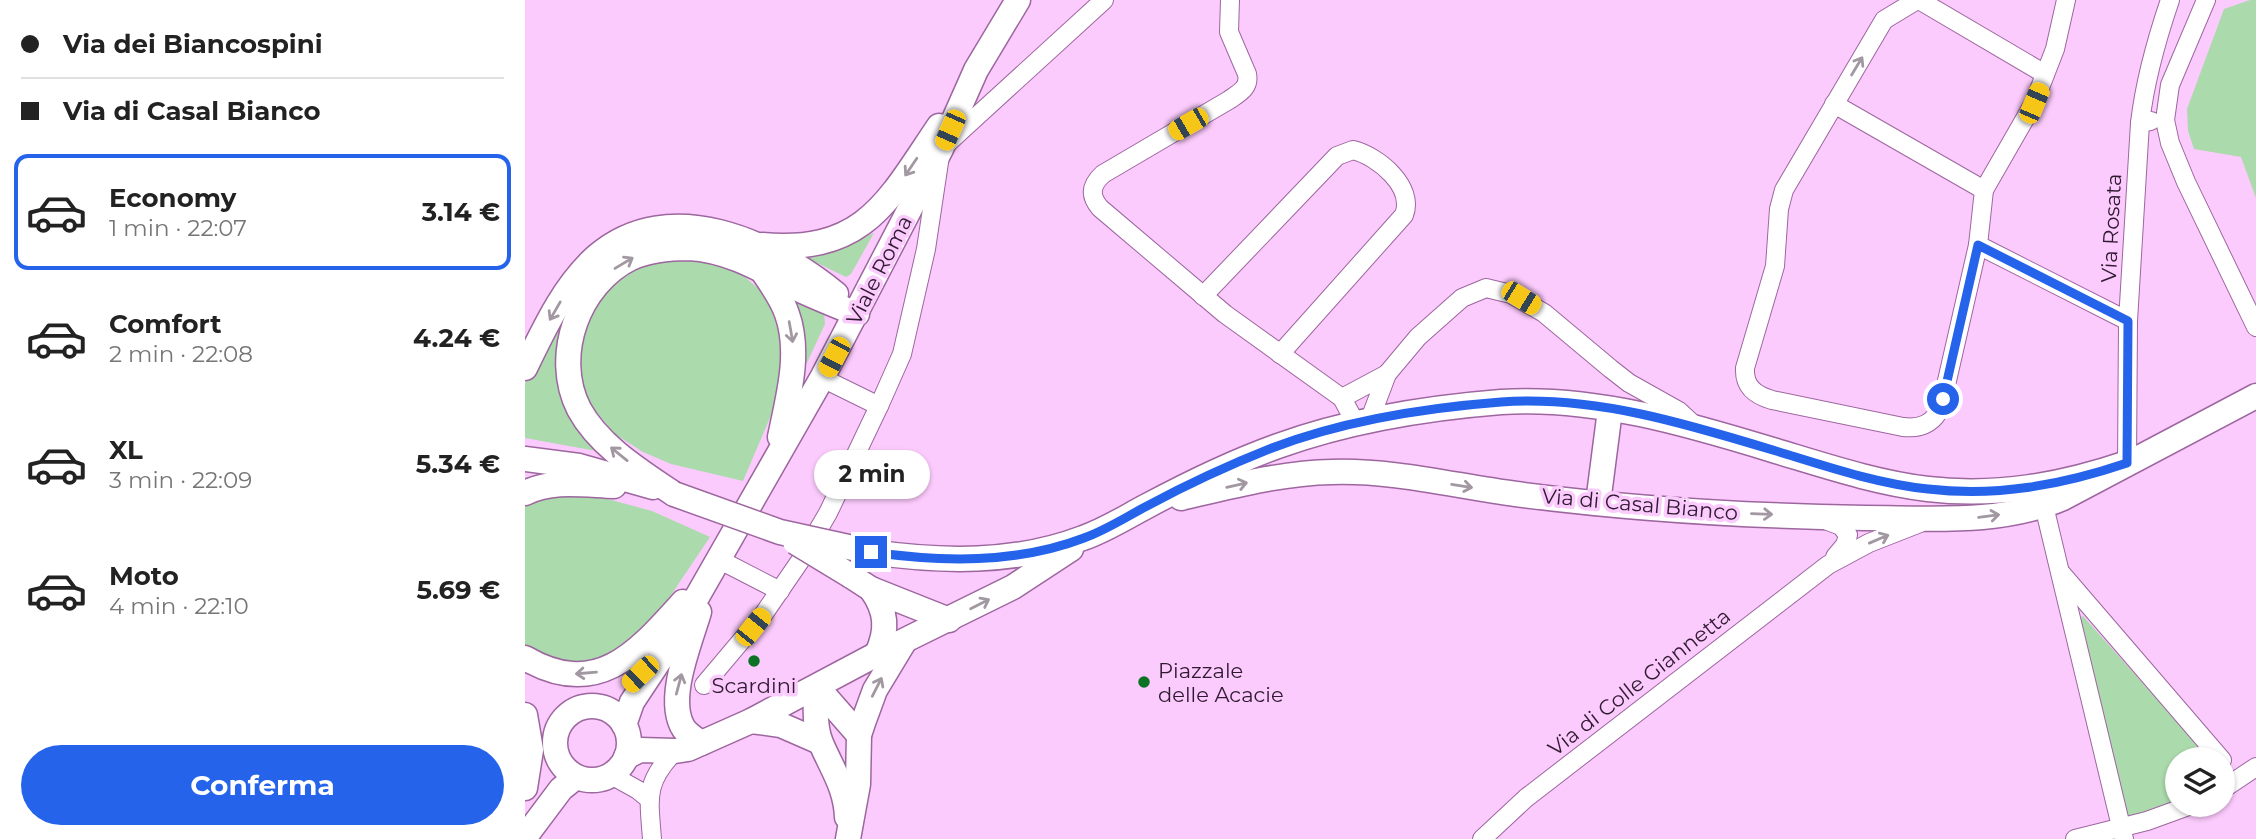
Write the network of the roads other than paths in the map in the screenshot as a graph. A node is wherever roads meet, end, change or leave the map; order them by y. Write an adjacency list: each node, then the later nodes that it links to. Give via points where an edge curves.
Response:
1 (1018, 0): 10 (main road, Viale Roma)
2 (1104, 0): 15 (street)
3 (1230, 0): 20 (street, via 1229,32 1247,74 1246,87 1103,174 1092,192 1100,208)
4 (1885, 0): 9 (street)
5 (1918, 0): 9 (street); 11 (street)
6 (2066, 0): 11 (street)
7 (2170, 0): 14 (street, Via Rosata, via 2152,55)
8 (2206, 0): 13 (street, via 2169,85)
9 (1884, 20): 12 (street, one-way to 9)
10 (976, 70): 15 (main road, Viale Roma); 17 (main road, one-way to 17, via 898,186 869,219 817,244)
11 (2045, 74): 16 (street)
12 (1834, 104): 16 (street); 18 (street, via 1782,197 1775,267 1745,368 1748,385 1759,396 1903,427 1928,424 1941,407)
13 (2165, 120): 14 (street); 23 (street, via 2186,182)
14 (2140, 122): 22 (street, Via Rosata)
15 (941, 149): 21 (main road, Viale Roma); 30 (street, via 926,249 902,354)
16 (1984, 191): 18 (street)
17 (758, 244): 21 (main road, via 829,288); 25 (main road, one-way to 25, via 676,226 622,240 600,254 574,282)
18 (1978, 245): 22 (street)
19 (763, 271): 21 (main road); 35 (main road, one-way to 35, via 787,314 793,345 789,397); 37 (main road, one-way to 19, via 608,445 581,412 568,366 576,319 604,277 647,252 700,249 723,253)
20 (1203, 296): 24 (street); 24 (street, via 1337,156 1353,149 1372,158 1403,190 1407,200 1404,215)
21 (857, 314): 27 (main road, Viale Roma)
22 (2128, 321): 36 (street, Via Rosata)
23 (2256, 327)
24 (1280, 354): 29 (street)
25 (525, 368)
26 (1387, 374): 29 (street); 32 (street); 33 (street, via 1439,317 1470,293 1493,288 1544,313 1590,354 1679,411)
27 (822, 378): 30 (street); 35 (main road, Viale Roma)
28 (2256, 396): 36 (main road, Via di Casal Bianco)
29 (1342, 398): 32 (street)
30 (879, 406): 50 (street, via 828,513)
31 (1610, 410): 32 (main road, Via di Casal Bianco, via 1521,401); 33 (main road, Via di Casal Bianco); 39 (main road)
32 (1362, 421): 40 (main road, Via di Casal Bianco, via 1276,446)
33 (1697, 428): 36 (main road, Via di Casal Bianco, via 1849,472 1950,491 2049,486)
34 (525, 458): 37 (main road, via 579,466)
35 (775, 462): 46 (main road, Viale Roma)
36 (2127, 463): 41 (main road, Via di Casal Bianco)
37 (663, 491): 38 (main road, via 557,485); 44 (main road, bridge)
38 (525, 493)
39 (1598, 503): 40 (main road, Via di Casal Bianco, one-way to 39, via 1280,476 1345,472); 42 (main road, Via di Casal Bianco, one-way to 42)
40 (1147, 506): 45 (main road, Via di Casal Bianco)
41 (2044, 506): 43 (main road, Via di Casal Bianco, one-way to 41, via 1982,517); 48 (street)
42 (1811, 516): 43 (main road, Via di Casal Bianco); 47 (street, Via di Colle Giannetta, via 1841,526 1848,535)
43 (1934, 518): 47 (street, Via di Colle Giannetta, one-way to 43)
44 (780, 532): 45 (main road, Via di Casal Bianco, bridge, via 871,552 926,558 986,558 1042,550); 49 (main road, bridge)
45 (1094, 534): 51 (main road, one-way to 45, via 1013,587)
46 (715, 565): 50 (street); 53 (main road, Viale Roma); 55 (main road, one-way to 55, via 621,663 601,671 571,674); 64 (main road, one-way to 46, via 685,730 676,696)
47 (1828, 565): 82 (street, Via di Colle Giannetta, via 1526,798)
48 (2060, 572): 65 (street); 78 (street)
49 (861, 583): 51 (main road); 54 (main road, via 882,609 885,627)
50 (780, 591): 56 (street)
51 (949, 620): 52 (main road)
52 (904, 642): 54 (main road); 62 (main road, one-way to 52, via 875,690)
53 (669, 646): 58 (main road, Viale Roma, via 620,693); 61 (main road, Viale Roma, via 632,702)
54 (877, 654): 57 (main road)
55 (525, 658)
56 (704, 685)
57 (817, 687): 60 (main road); 62 (main road); 63 (main road)
58 (598, 706): 61 (main road, via 613,712); 67 (main road, via 578,708 562,720 555,738)
59 (525, 716): 74 (main road, via 531,750)
60 (751, 721): 63 (main road, via 781,726); 64 (main road)
61 (625, 726): 64 (main road, via 666,741); 68 (main road, via 629,747)
62 (859, 735): 81 (main road, via 859,776)
63 (820, 742): 81 (main road, via 843,790)
64 (701, 743): 66 (main road)
65 (2211, 747)
66 (675, 751): 68 (main road, via 640,750); 75 (street, via 654,778)
67 (557, 757): 71 (main road); 77 (main road)
68 (618, 766): 71 (main road, via 600,779); 75 (street, via 631,785)
69 (2256, 767): 72 (street)
70 (2235, 775): 72 (street)
71 (576, 777): 79 (main road, via 561,789)
72 (2239, 779): 73 (street)
73 (2235, 782)
74 (525, 788)
75 (649, 799): 80 (street)
76 (2165, 816): 78 (street)
77 (525, 822)
78 (2123, 834): 83 (street)
79 (525, 837)
80 (652, 839)
81 (848, 839)
82 (1482, 839)
83 (2075, 839)

